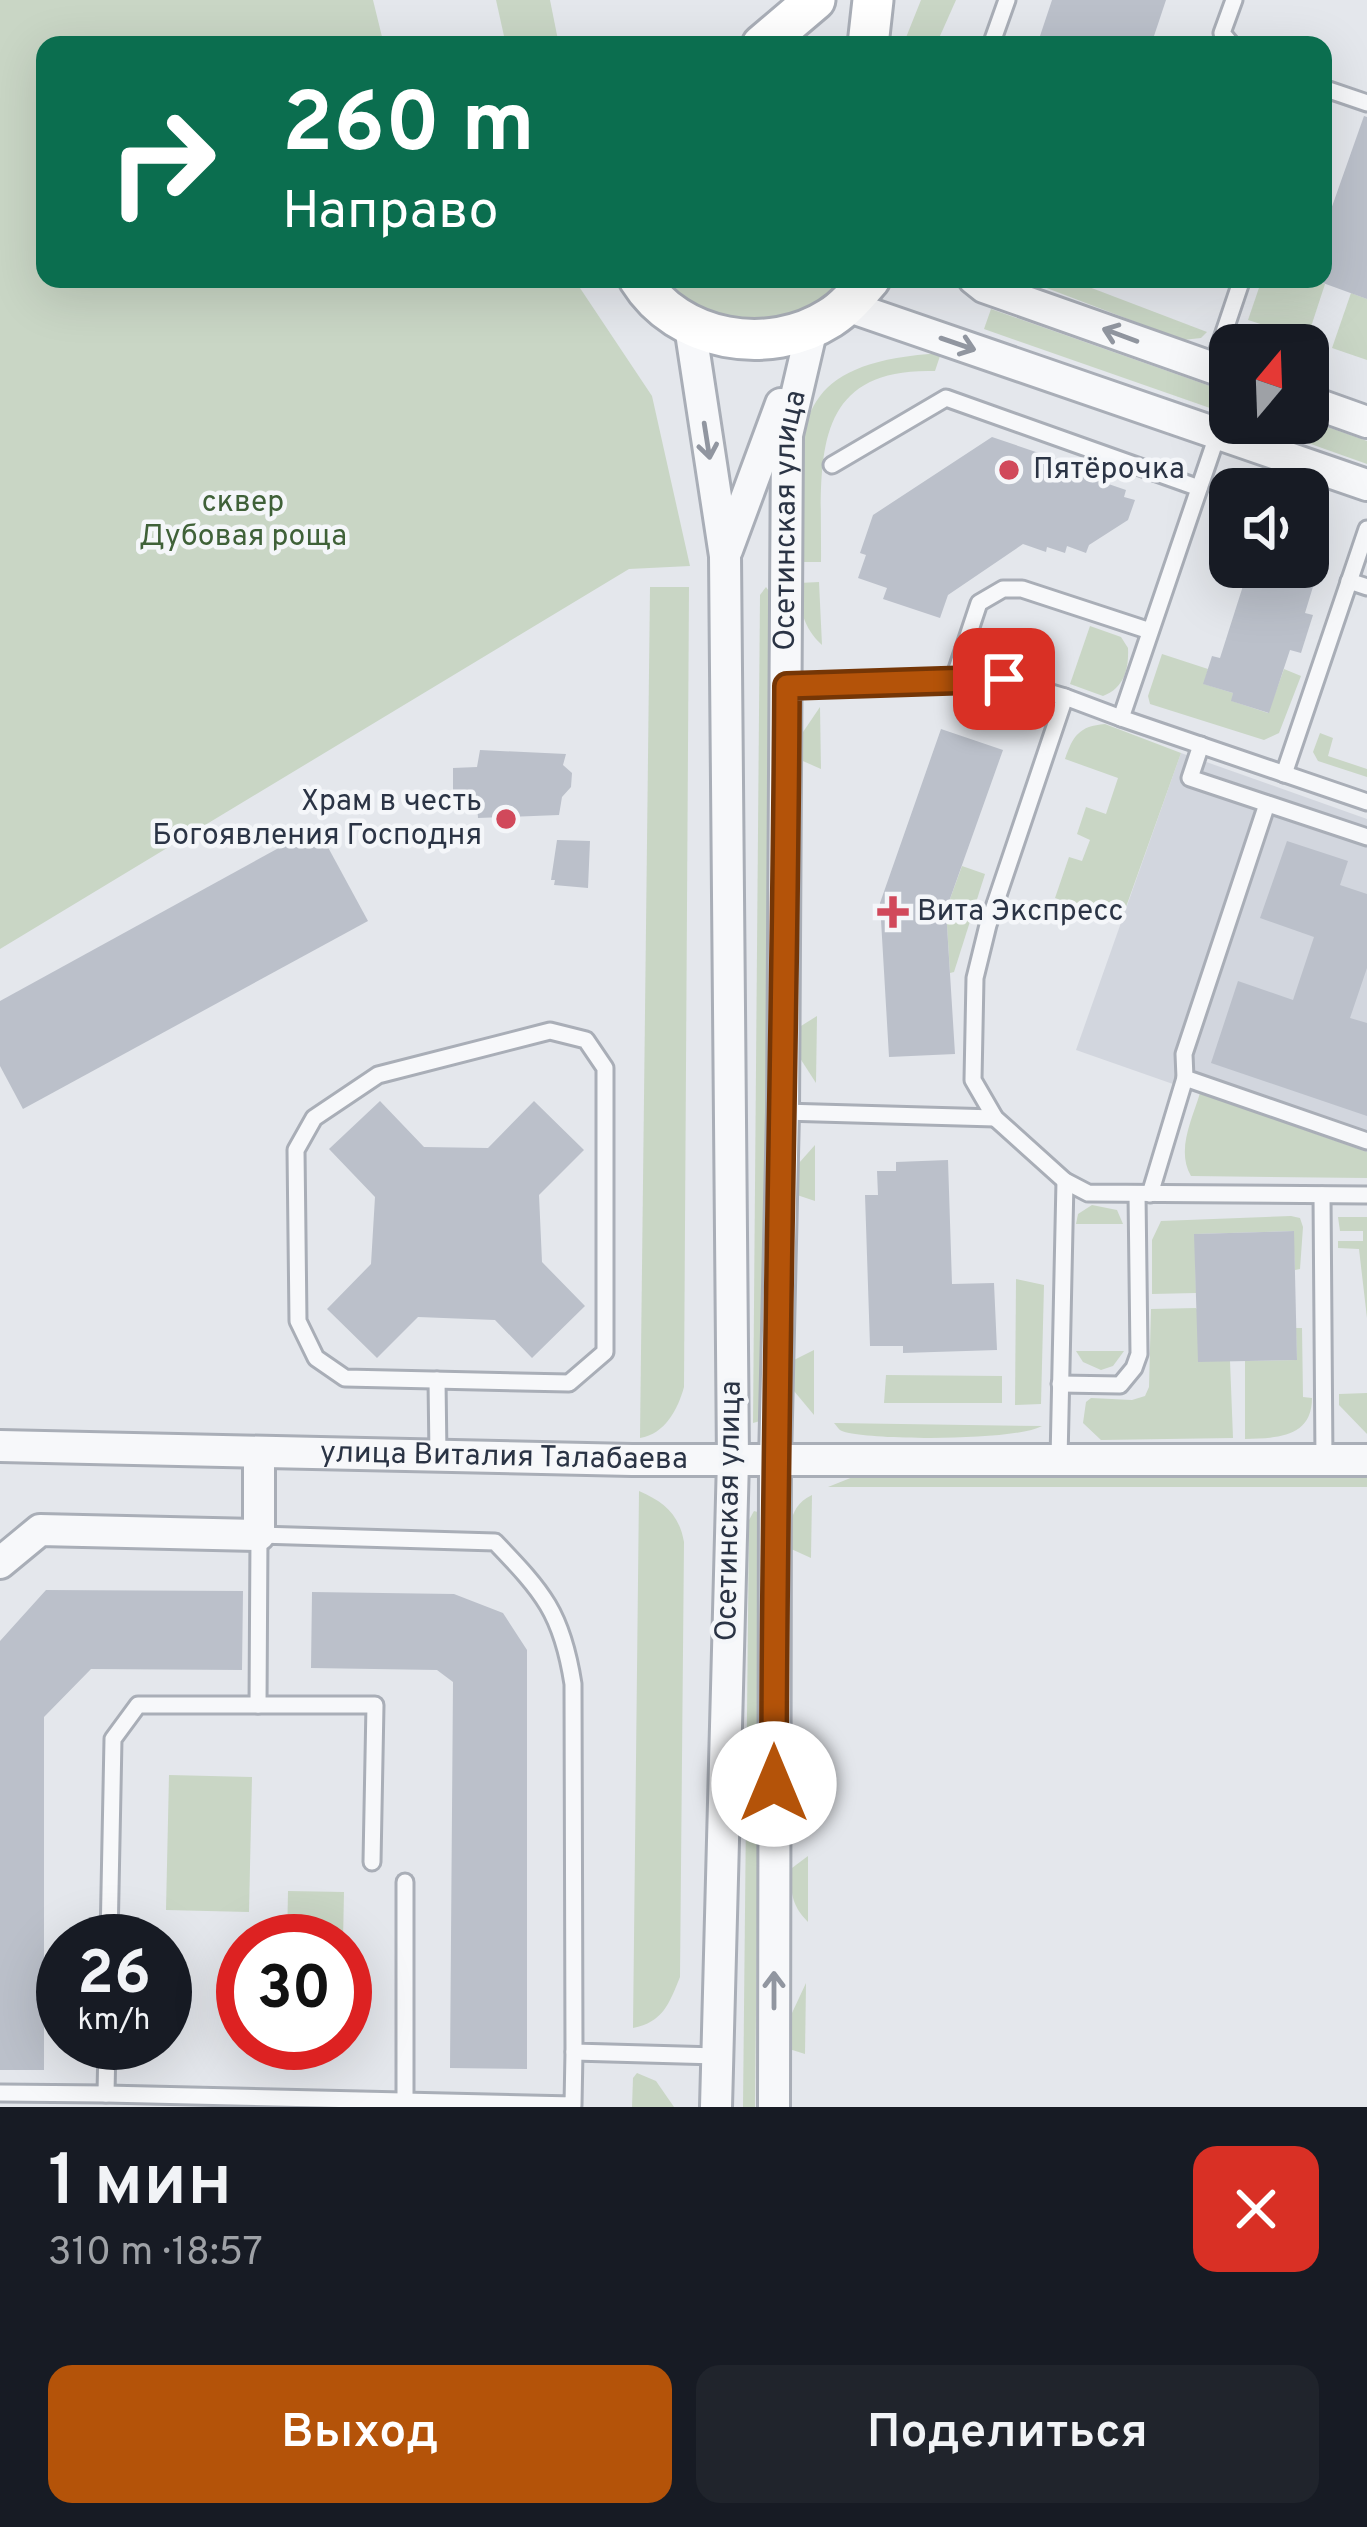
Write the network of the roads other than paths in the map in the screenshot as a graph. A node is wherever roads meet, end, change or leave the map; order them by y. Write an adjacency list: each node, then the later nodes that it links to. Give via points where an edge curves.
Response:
1 (815, 0): 5 (street)
2 (873, 0): 6 (street)
3 (1007, 0): 7 (lane)
4 (1234, 0): 8 (lane)
5 (773, 36)
6 (869, 36)
7 (994, 36)
8 (1224, 36)
9 (1332, 91): 10 (lane)
10 (1367, 103)
11 (646, 288): 16 (street)
12 (987, 288): 18 (street, one-way to 12)
13 (1237, 288): 15 (lane)
14 (859, 292): 17 (street); 21 (street, one-way to 21)
15 (1230, 324)
16 (690, 326): 17 (street, via 730,339 772,340); 28 (street, Осетинская улица, one-way to 28)
17 (812, 328): 28 (street, Осетинская улица); 33 (street, Осетинская улица, via 788,436)
18 (1209, 367)
19 (1329, 408): 20 (street)
20 (1367, 422)
21 (1209, 429)
22 (1214, 444): 26 (lane)
23 (1250, 444): 25 (street)
24 (832, 466): 26 (lane, via 946,398)
25 (1367, 484)
26 (1199, 488): 31 (lane)
27 (1367, 529): 29 (lane)
28 (724, 556): 54 (street, Осетинская улица)
29 (1349, 581): 30 (lane); 37 (lane)
30 (1367, 587)
31 (1150, 631): 32 (lane, via 1003,589 979,603); 35 (lane)
32 (953, 681): 33 (lane); 34 (lane, via 1004,679)
33 (787, 686): 42 (street, Осетинская улица)
34 (1065, 698): 35 (lane); 43 (lane, via 974,977 973,1080)
35 (1121, 718): 36 (lane)
36 (1201, 745): 37 (lane); 39 (lane, via 1190,778)
37 (1284, 774): 38 (lane)
38 (1367, 802)
39 (1267, 804): 40 (lane); 41 (lane, via 1184,1054)
40 (1367, 837)
41 (1185, 1078): 44 (lane); 46 (lane)
42 (783, 1112): 43 (lane); 57 (street, Осетинская улица)
43 (995, 1118): 45 (lane)
44 (1367, 1141)
45 (1065, 1181): 46 (lane, via 1088,1193); 50 (lane)
46 (1144, 1194): 47 (lane); 50 (lane, via 1134,1368 1120,1385)
47 (1322, 1195): 48 (lane); 58 (lane)
48 (1367, 1196)
49 (437, 1380): 49 (lane, via 569,1383 604,1352 605,1068 586,1040 550,1030 378,1075 314,1118 296,1150 298,1321 316,1358 345,1378); 53 (lane)
50 (1060, 1384): 55 (lane)
51 (0, 1446): 52 (street, улица Виталия Талабаева)
52 (259, 1451): 53 (street, улица Виталия Талабаева); 59 (street)
53 (438, 1456): 54 (street, улица Виталия Талабаева)
54 (733, 1460): 57 (street, улица Виталия Талабаева); 66 (street, Осетинская улица)
55 (1059, 1460): 57 (street, улица Виталия Талабаева); 58 (street, улица Виталия Талабаева)
56 (1367, 1460): 58 (street, улица Виталия Талабаева)
57 (775, 1461): 73 (street, Осетинская улица, one-way to 57)
58 (1324, 1461)
59 (259, 1535): 60 (street, via 40,1530); 61 (lane); 65 (lane, via 495,1542 546,1596 573,1684)
60 (0, 1563)
61 (258, 1705): 62 (lane, via 376,1706); 64 (lane, via 137,1705 119,1726 112,1739)
62 (372, 1862)
63 (405, 1882): 70 (lane)
64 (109, 1914)
65 (574, 2052): 66 (lane); 70 (lane, via 573,2105)
66 (718, 2056): 72 (street, Осетинская улица)
67 (106, 2070): 69 (lane)
68 (0, 2093): 69 (lane)
69 (106, 2094): 71 (lane)
70 (405, 2101): 71 (lane)
71 (185, 2102)
72 (716, 2107)
73 (774, 2107)

